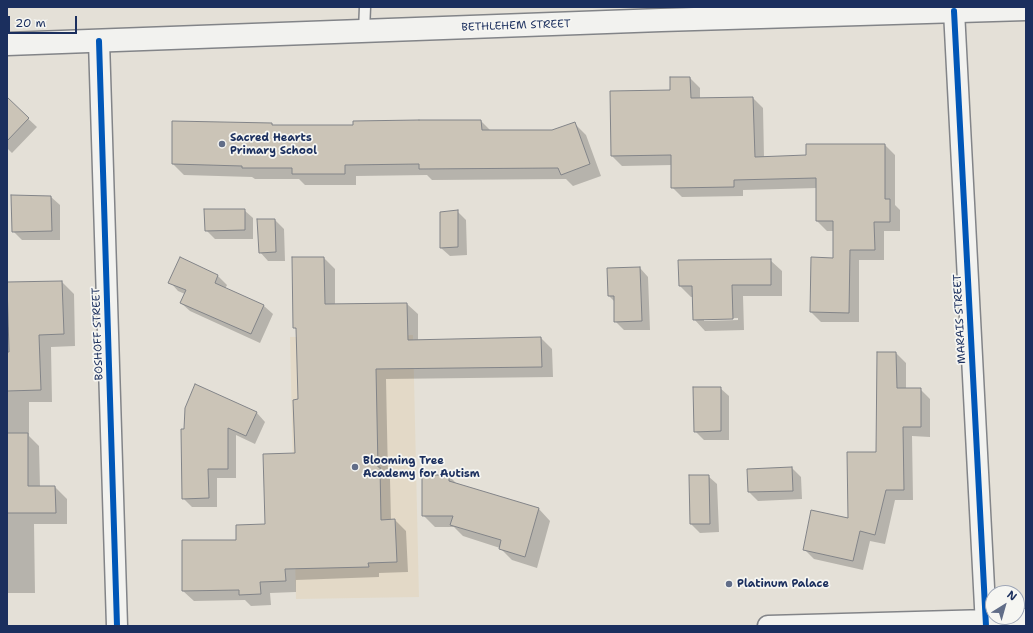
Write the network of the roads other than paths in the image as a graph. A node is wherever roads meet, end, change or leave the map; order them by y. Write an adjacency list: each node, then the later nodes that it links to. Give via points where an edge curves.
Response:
1 (365, 7): 5 (lane)
2 (1026, 9): 3 (main road, BETHLEHEM STREET)
3 (954, 11): 4 (main road, BETHLEHEM STREET); 8 (street, MARAIS STREET)
4 (737, 13): 5 (main road, BETHLEHEM STREET)
5 (364, 31): 6 (main road, BETHLEHEM STREET)
6 (99, 41): 7 (main road, BETHLEHEM STREET); 10 (street, BOSHOFF STREET)
7 (7, 44)
8 (985, 604)
9 (985, 623): 11 (street)
10 (117, 626)
11 (768, 626)

